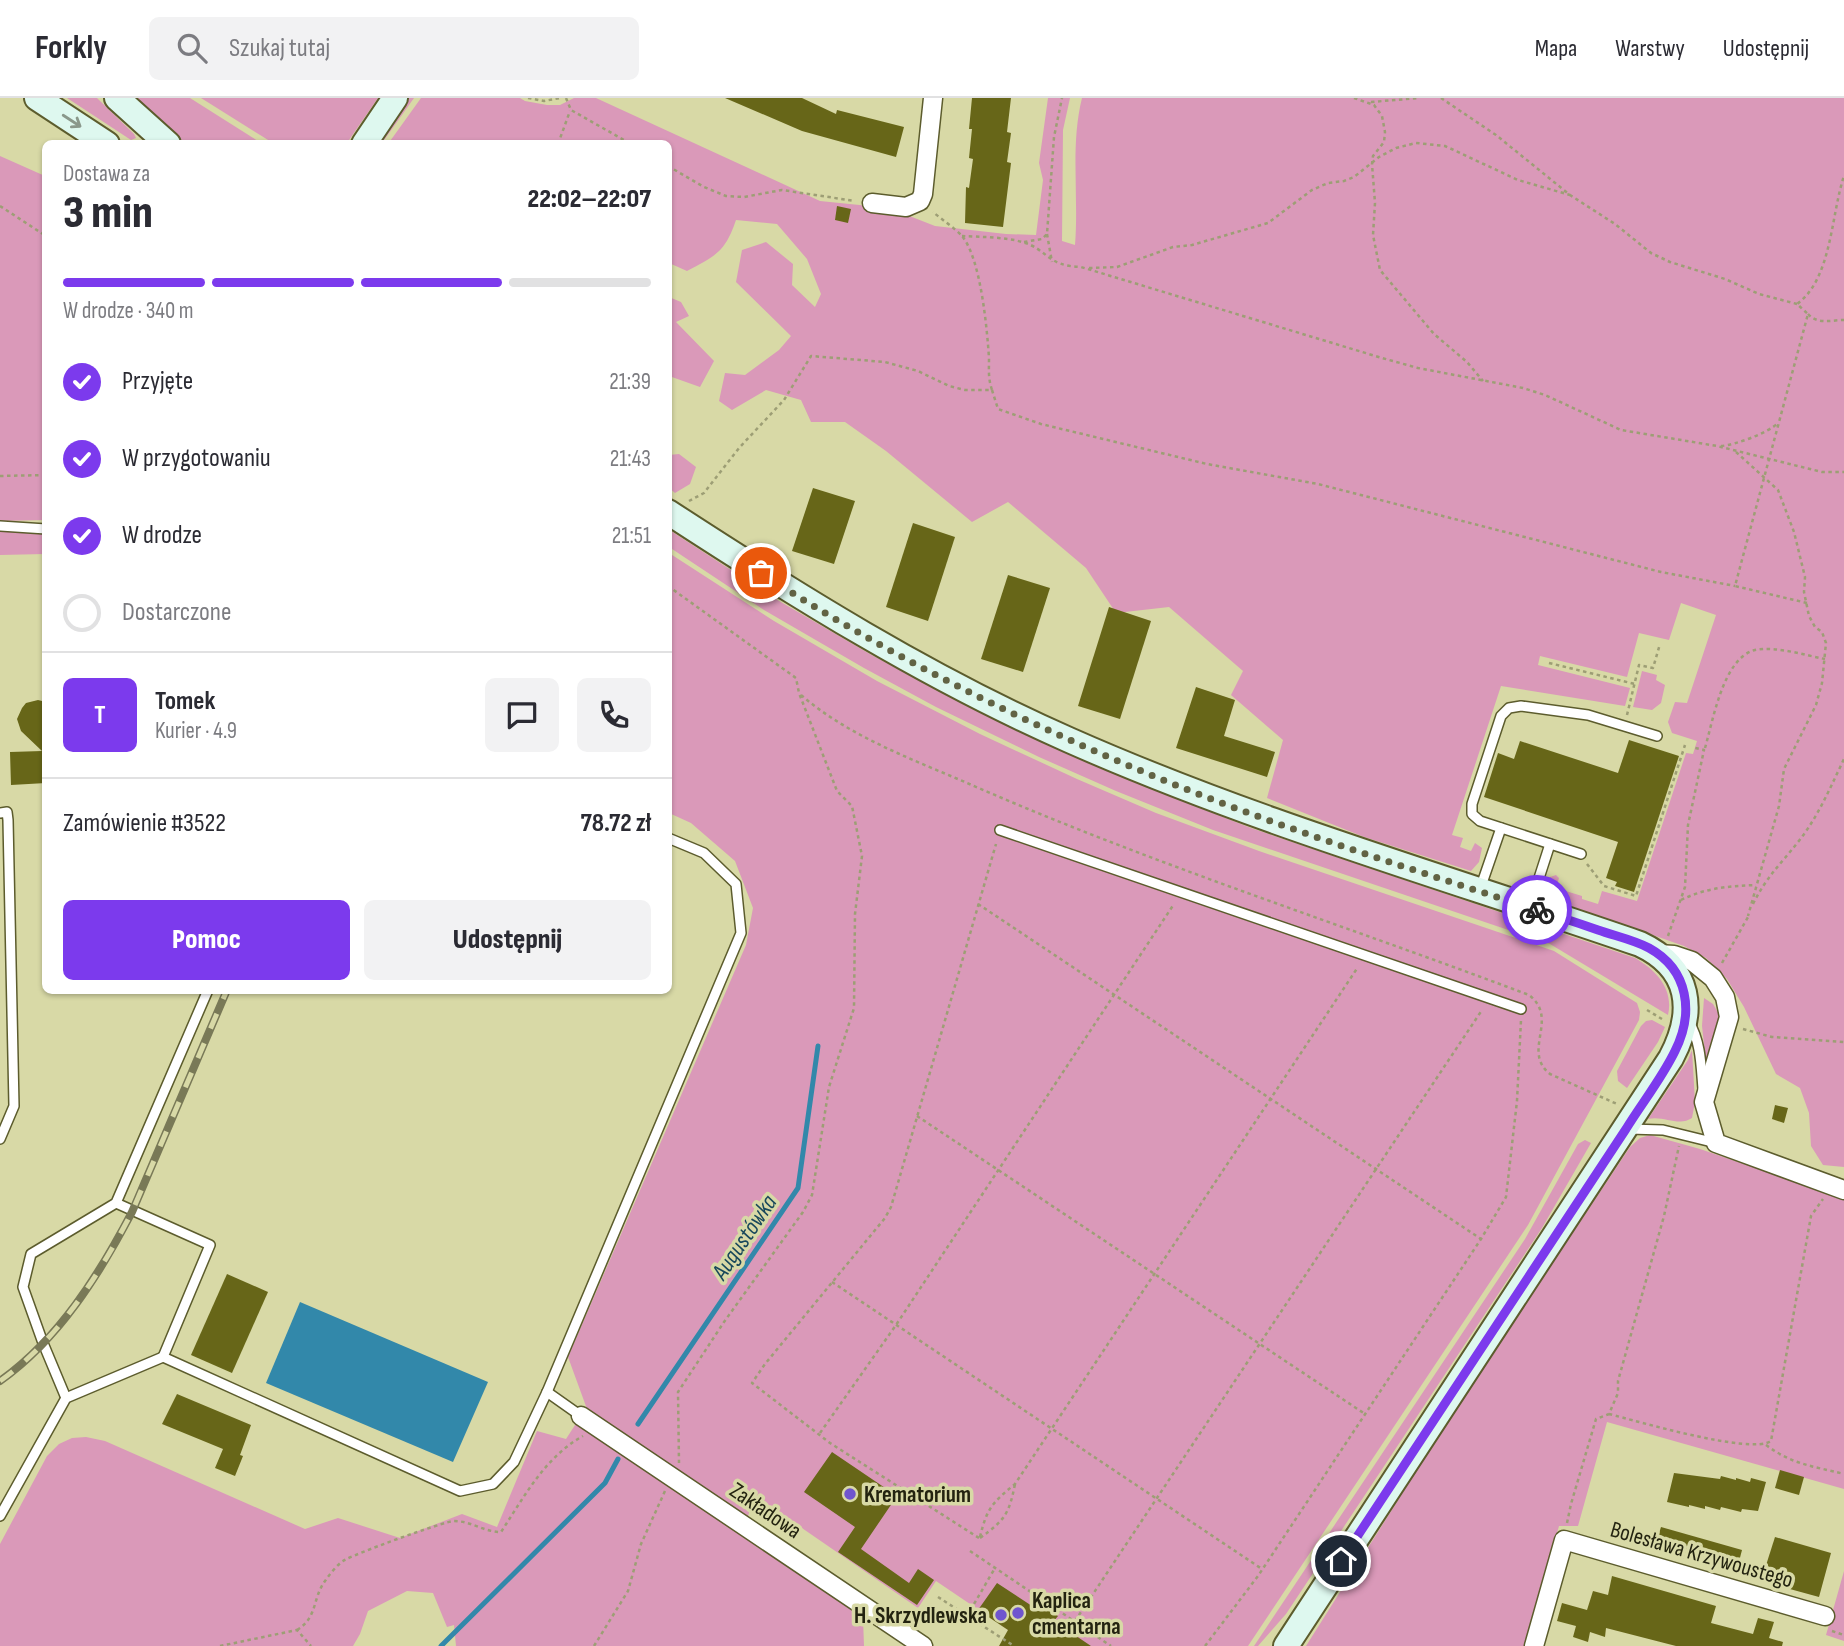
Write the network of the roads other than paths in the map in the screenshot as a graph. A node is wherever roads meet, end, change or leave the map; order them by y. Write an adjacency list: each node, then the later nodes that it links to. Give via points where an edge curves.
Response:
1 (37, 98): 6 (street, one-way to 6)
2 (117, 98): 7 (street)
3 (395, 98): 8 (street)
4 (914, 98): 5 (street)
5 (933, 100): 9 (street, via 920,201 906,207)
6 (101, 140)
7 (164, 140)
8 (367, 140)
9 (872, 203)
10 (672, 515): 20 (street, via 882,645 1067,739 1252,814)
11 (0, 526): 12 (lane)
12 (42, 529)
13 (1657, 736): 15 (lane, via 1588,715 1509,708 1504,711 1471,809 1476,819)
14 (0, 813): 28 (lane, via 7,812 8,820 14,1106)
15 (1501, 828): 18 (lane); 20 (lane)
16 (1000, 830): 24 (lane)
17 (672, 840): 33 (lane, via 704,853 736,884 741,933)
18 (1550, 844): 19 (lane); 21 (lane)
19 (1581, 854)
20 (1480, 891): 21 (street)
21 (1530, 907): 22 (street)
22 (1657, 954): 25 (street, via 1674,968 1682,984); 26 (street, via 1692,961 1713,978 1725,997 1729,1017)
23 (206, 994): 31 (lane)
24 (1521, 1009)
25 (1685, 1016): 26 (lane, via 1699,1047); 27 (street, via 1671,1058)
26 (1704, 1102): 29 (street)
27 (1631, 1121): 29 (lane); 39 (street)
28 (0, 1139)
29 (1716, 1143): 30 (street)
30 (1837, 1189)
31 (117, 1203): 32 (lane, via 210,1245); 34 (lane, via 31,1254 23,1287)
32 (163, 1357): 33 (lane, via 460,1491 493,1484 514,1462); 34 (lane)
33 (547, 1392): 35 (lane)
34 (66, 1398): 36 (lane)
35 (581, 1416): 38 (street, Zakładowa)
36 (0, 1516)
37 (1825, 1616): 40 (street, Bolesława Krzywoustego, via 1564,1540)
38 (914, 1643)
39 (1286, 1646)
40 (1534, 1646)

